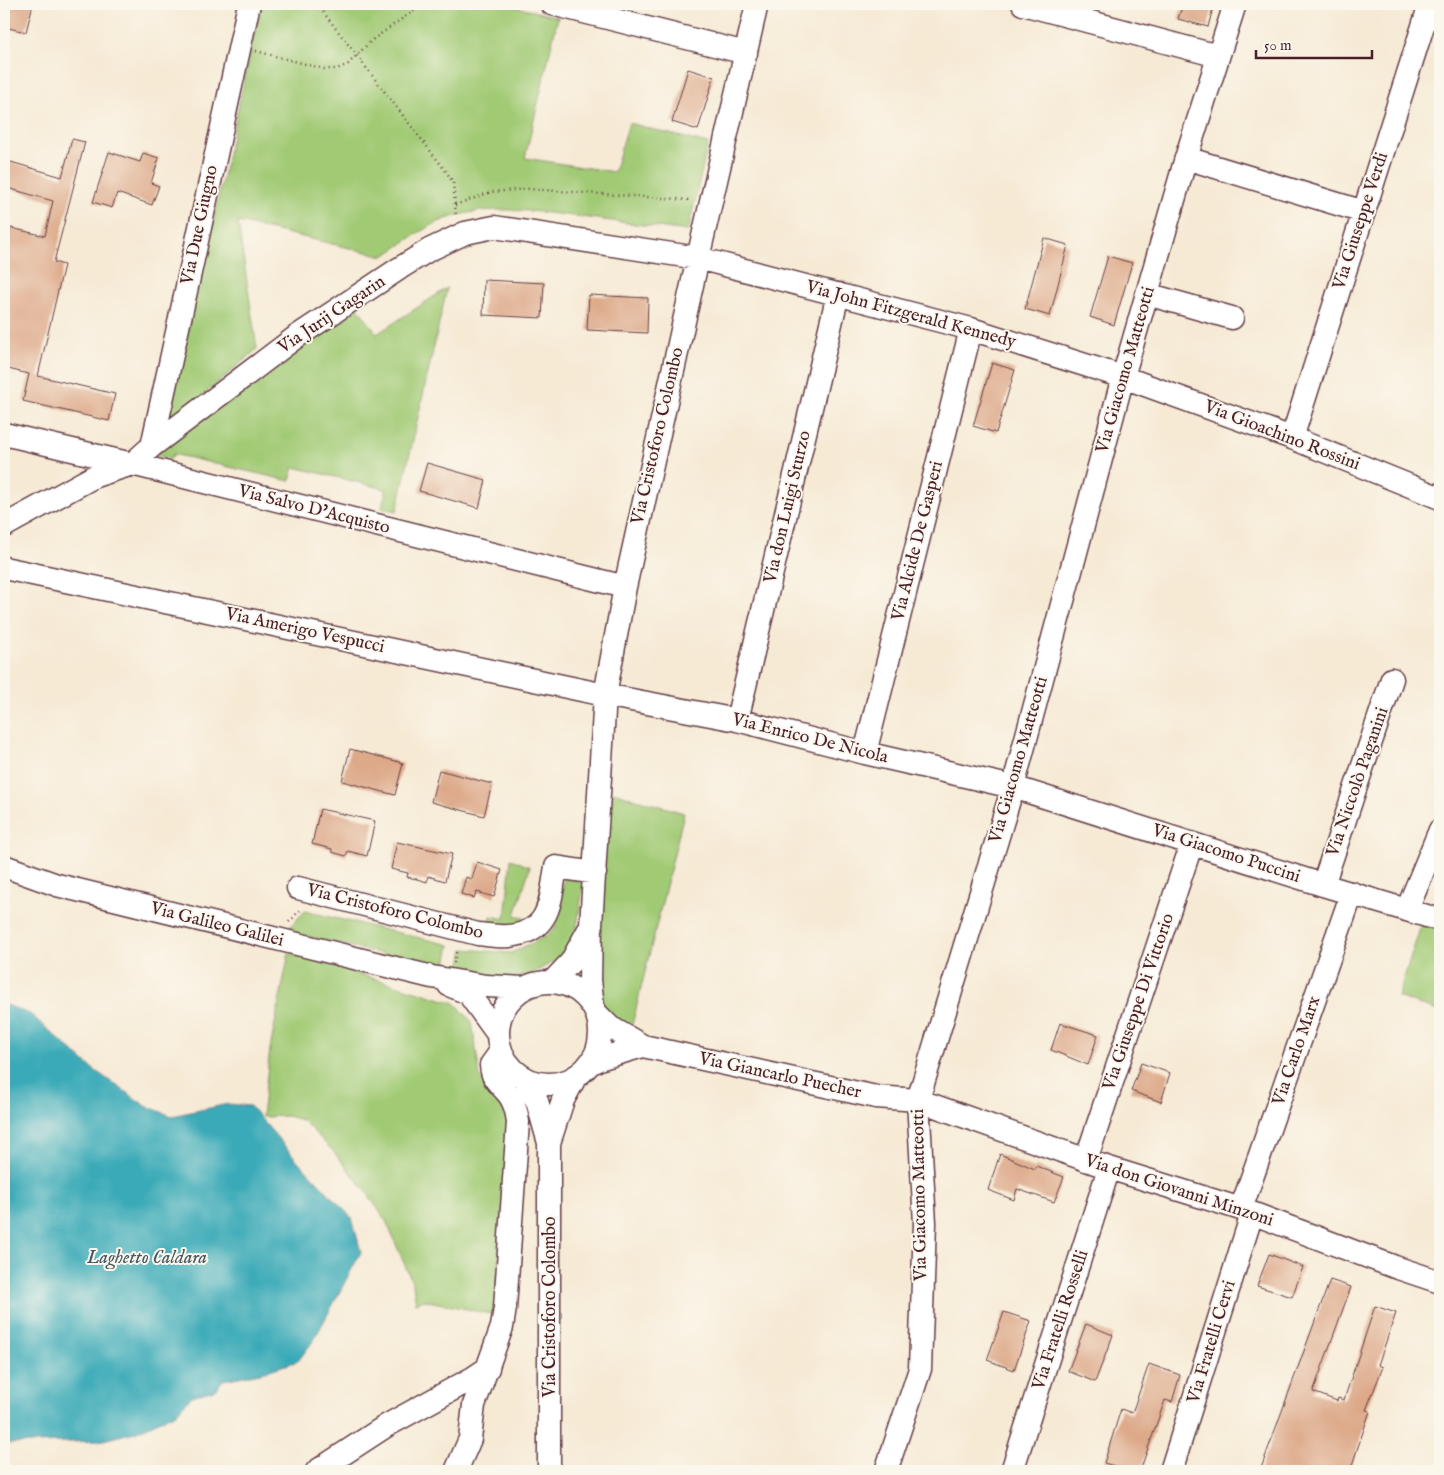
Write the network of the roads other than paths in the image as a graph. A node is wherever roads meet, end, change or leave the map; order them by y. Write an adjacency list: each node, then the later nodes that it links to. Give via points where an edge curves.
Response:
1 (249, 4): 19 (street, Via Due Giugno)
2 (552, 4): 7 (street)
3 (758, 4): 7 (street, Via Cristoforo Colombo)
4 (1023, 4): 8 (street)
5 (1235, 4): 8 (street, Via Giacomo Matteotti)
6 (1430, 4): 10 (street, Via Giuseppe Verdi)
7 (746, 53): 11 (street, Via Cristoforo Colombo)
8 (1218, 56): 9 (street, Via Giacomo Matteotti)
9 (1186, 158): 10 (street); 13 (street, Via Giacomo Matteotti)
10 (1364, 212): 18 (street, Via Giuseppe Verdi)
11 (698, 258): 12 (street, Via John Fitzgerald Kennedy); 19 (street, Via Jurij Gagarin, via 494,227 465,233 429,250 296,337); 24 (street, Via Cristoforo Colombo)
12 (838, 294): 15 (street, Via John Fitzgerald Kennedy); 27 (street, Via don Luigi Sturzo)
13 (1146, 294): 14 (street); 16 (street, Via Giacomo Matteotti)
14 (1232, 318)
15 (971, 329): 16 (street, Via John Fitzgerald Kennedy); 28 (street, Via Alcide De Gasperi)
16 (1123, 377): 18 (street, Via Gioachino Rossini); 29 (street, Via Giacomo Matteotti)
17 (4, 434): 20 (street, Via Salvo D’Acquisto)
18 (1292, 438): 21 (street, Via Gioachino Rossini)
19 (152, 446): 20 (street, Via Jurij Gagarin)
20 (132, 464): 22 (street, Via Jurij Gagarin, via 95,476); 24 (street, Via Salvo D’Acquisto)
21 (1440, 498)
22 (4, 526)
23 (4, 568): 26 (street, Via Amerigo Vespucci)
24 (625, 587): 26 (street, Via Cristoforo Colombo)
25 (1392, 679): 34 (street, Via Niccolò Paganini)
26 (605, 695): 27 (street, Via Enrico De Nicola); 33 (street, Via Cristoforo Colombo)
27 (737, 720): 28 (street, Via Enrico De Nicola)
28 (865, 753): 29 (street, Via Enrico De Nicola)
29 (1013, 787): 31 (street, Via Giacomo Puccini); 48 (street, Via Giacomo Matteotti)
30 (1440, 830): 37 (street)
31 (1192, 844): 34 (street, Via Giacomo Puccini); 50 (street, Via Giuseppe Di Vittorio)
32 (4, 866): 40 (street, Via Galileo Galilei, via 58,885)
33 (594, 873): 35 (street, Via Cristoforo Colombo, via 556,867 548,906 541,922 528,932 508,936 478,934); 39 (street, Via Cristoforo Colombo)
34 (1323, 885): 36 (street, Via Giacomo Puccini)
35 (298, 888)
36 (1352, 893): 37 (street, Via Giacomo Puccini); 52 (street, Via Carlo Marx)
37 (1407, 910): 38 (street, Via Giacomo Puccini)
38 (1440, 920)
39 (591, 925): 41 (street, Via Cristoforo Colombo, via 571,962); 43 (street, Via Cristoforo Colombo, via 590,980)
40 (432, 977): 42 (street, Via Galileo Galilei, via 486,986); 44 (street, Via Galileo Galilei, via 468,993)
41 (553, 981): 42 (street, via 538,982); 43 (street, via 569,985 583,994)
42 (524, 988): 44 (street, via 504,1007 499,1019)
43 (595, 1010): 45 (street, Via Giancarlo Puecher, via 610,1027); 46 (street, via 600,1032 598,1049)
44 (499, 1042): 47 (street, via 510,1067); 54 (street, via 491,1074 509,1095 518,1122 505,1308)
45 (643, 1046): 46 (street, Via Giancarlo Puecher, via 599,1059); 48 (street, Via Giancarlo Puecher, via 876,1096)
46 (583, 1070): 47 (street, via 564,1082 550,1084); 49 (street, Via Cristoforo Colombo, via 563,1100)
47 (524, 1078): 49 (street, Via Cristoforo Colombo, via 537,1101)
48 (918, 1100): 50 (street, Via don Giovanni Minzoni); 58 (street, Via Giacomo Matteotti, via 925,1222 920,1369)
49 (549, 1143): 57 (street, Via Cristoforo Colombo)
50 (1086, 1160): 51 (street, Via don Giovanni Minzoni)
51 (1109, 1168): 52 (street, Via don Giovanni Minzoni); 59 (street, Via Fratelli Rosselli)
52 (1247, 1212): 53 (street, Via don Giovanni Minzoni); 60 (street, Via Fratelli Cervi)
53 (1440, 1282)
54 (488, 1368): 55 (street, via 386,1426); 56 (street, via 474,1405 470,1439)
55 (317, 1471)
56 (456, 1471)
57 (549, 1471)
58 (886, 1471)
59 (1012, 1471)
60 (1171, 1471)

